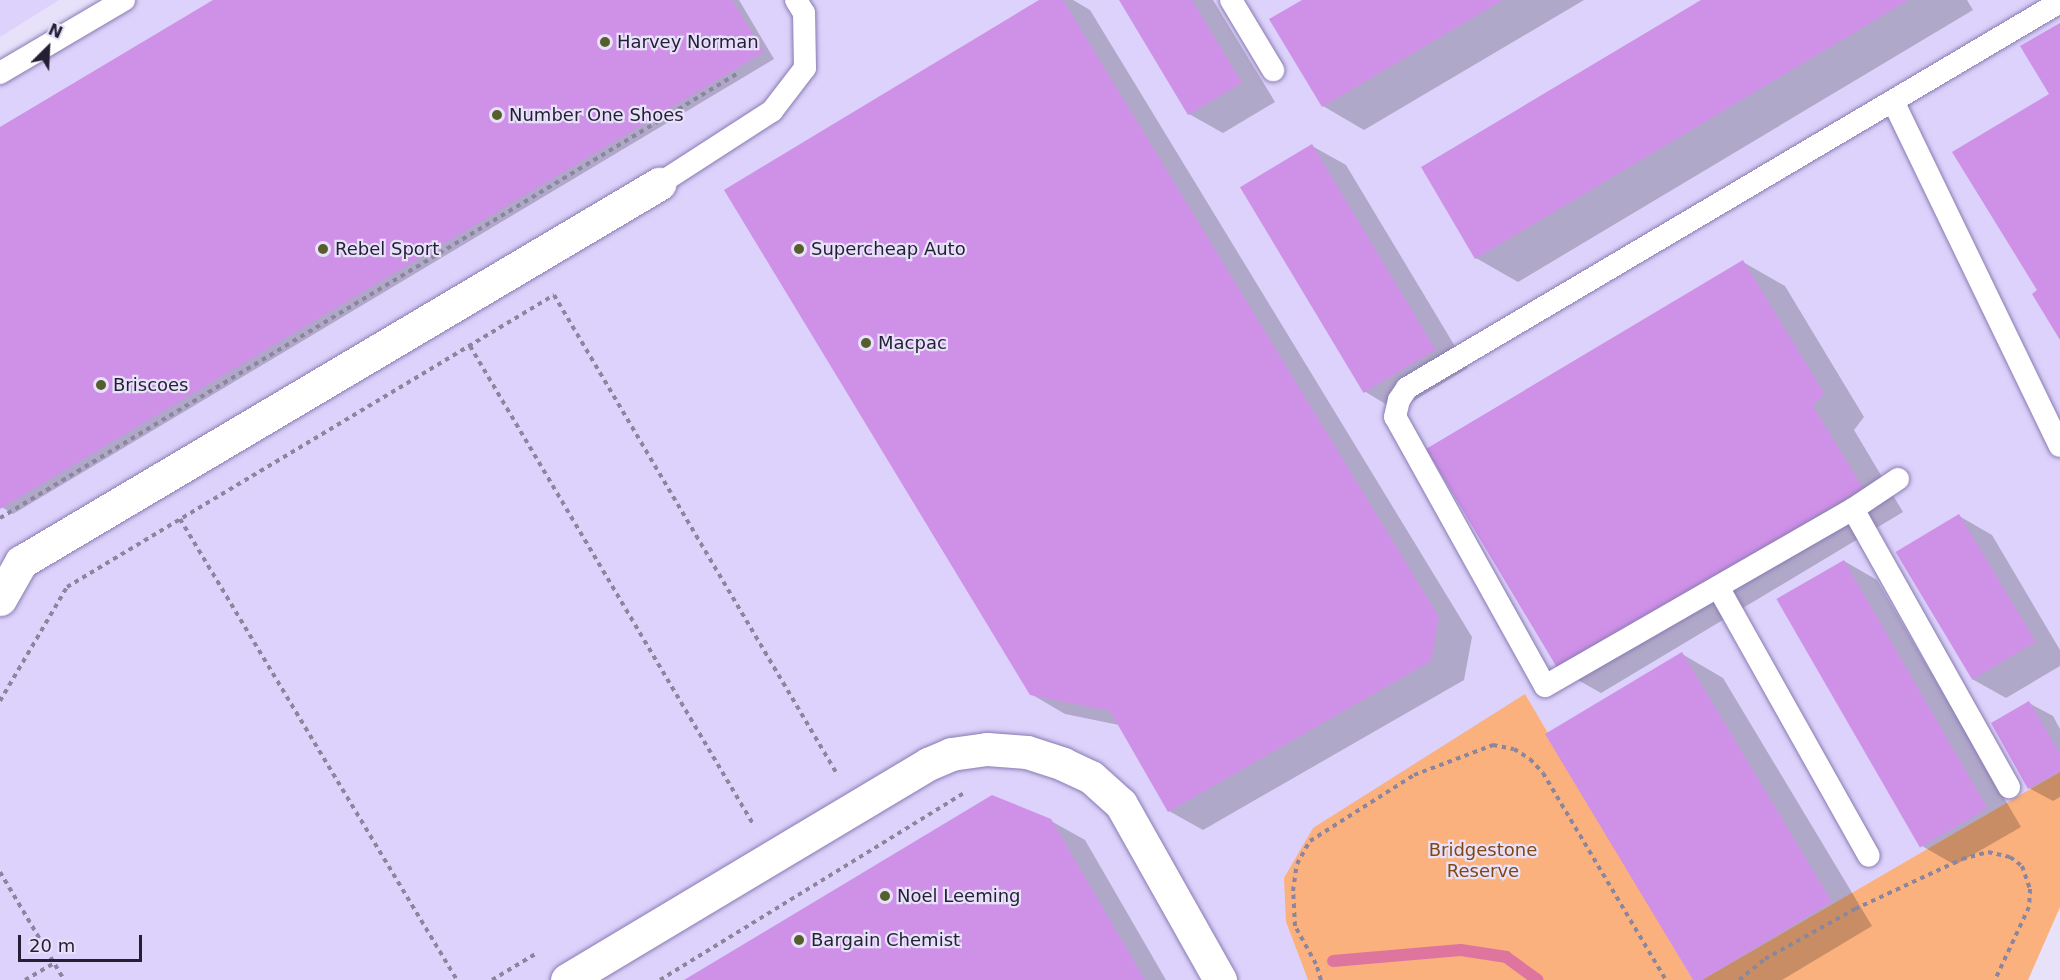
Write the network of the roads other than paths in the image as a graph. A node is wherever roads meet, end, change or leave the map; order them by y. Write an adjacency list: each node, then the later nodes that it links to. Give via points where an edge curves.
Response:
1 (124, 0): 6 (lane)
2 (796, 0): 8 (lane, via 804,12 806,68 772,111)
3 (2060, 2): 7 (lane)
4 (1241, 4): 5 (lane)
5 (1273, 70)
6 (0, 73)
7 (1893, 102): 9 (lane); 12 (lane, via 1407,388 1399,400 1395,417 1545,686)
8 (659, 184): 13 (street, via 21,562)
9 (2060, 446)
10 (1898, 479): 11 (lane)
11 (1853, 509): 12 (lane); 14 (lane)
12 (1718, 587): 15 (lane)
13 (0, 599)
14 (2008, 788)
15 (1869, 856)
16 (567, 980): 17 (street, via 928,764 951,754 987,749 1027,752 1063,764 1091,777 1121,804)
17 (1220, 980)

